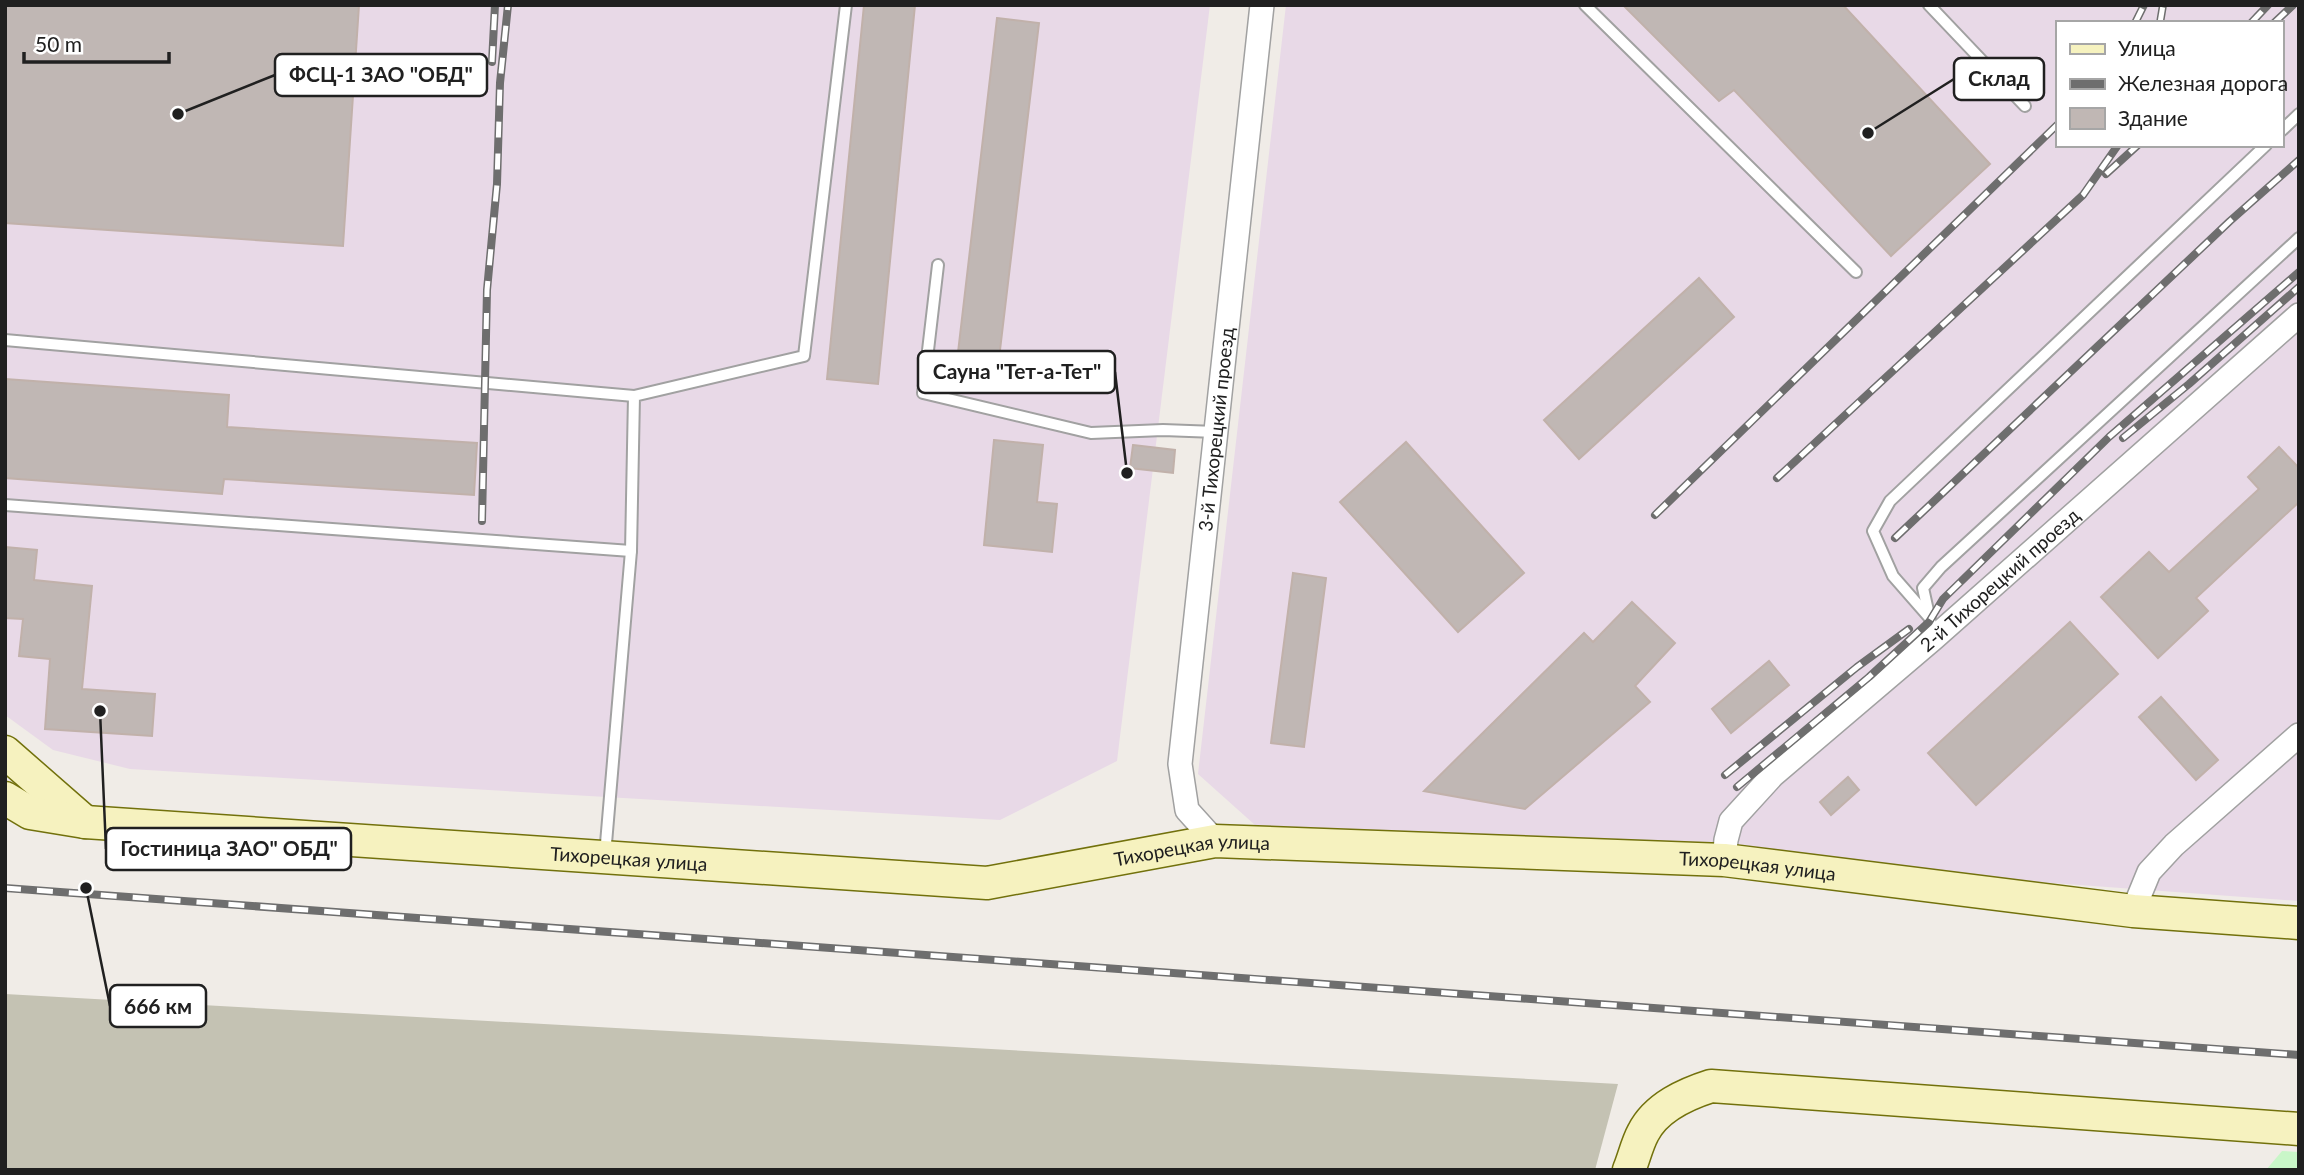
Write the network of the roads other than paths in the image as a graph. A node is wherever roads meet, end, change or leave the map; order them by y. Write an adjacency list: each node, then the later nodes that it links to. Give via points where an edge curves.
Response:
1 (846, 5): 14 (lane, via 803,356)
2 (1262, 5): 15 (street, 3-й Тихорецкий проезд)
3 (1586, 5): 11 (lane)
4 (1928, 5): 5 (lane)
5 (2025, 106)
6 (2299, 114): 7 (lane)
7 (2283, 129)
8 (2264, 147): 18 (lane, via 1890,501 1873,531 1894,576)
9 (2299, 238): 18 (lane, via 1941,567 1923,588)
10 (938, 265): 15 (lane, via 923,393 1091,433)
11 (1856, 272)
12 (2299, 315): 19 (street, 2-й Тихорецкий проезд)
13 (5, 340): 14 (lane)
14 (634, 396): 17 (lane)
15 (1216, 432): 24 (street, 3-й Тихорецкий проезд, via 1180,764 1186,810)
16 (5, 505): 17 (lane)
17 (631, 551): 25 (lane)
18 (1928, 616): 19 (lane)
19 (1934, 638): 26 (street, 2-й Тихорецкий проезд, via 1773,775 1731,821)
20 (2299, 735): 27 (street, via 2174,845 2149,872)
21 (5, 752): 23 (street)
22 (5, 798): 23 (street, Тихорецкая улица, via 30,813)
23 (85, 822): 25 (street, Тихорецкая улица)
24 (1215, 841): 25 (street, Тихорецкая улица, via 986,883); 26 (street, Тихорецкая улица)
25 (604, 858)
26 (1724, 860): 27 (street, Тихорецкая улица)
27 (2133, 911): 28 (street, Тихорецкая улица)
28 (2299, 923)
29 (2299, 1129): 30 (street, via 1711,1086 1681,1096 1659,1114 1644,1130)
30 (1629, 1170)

